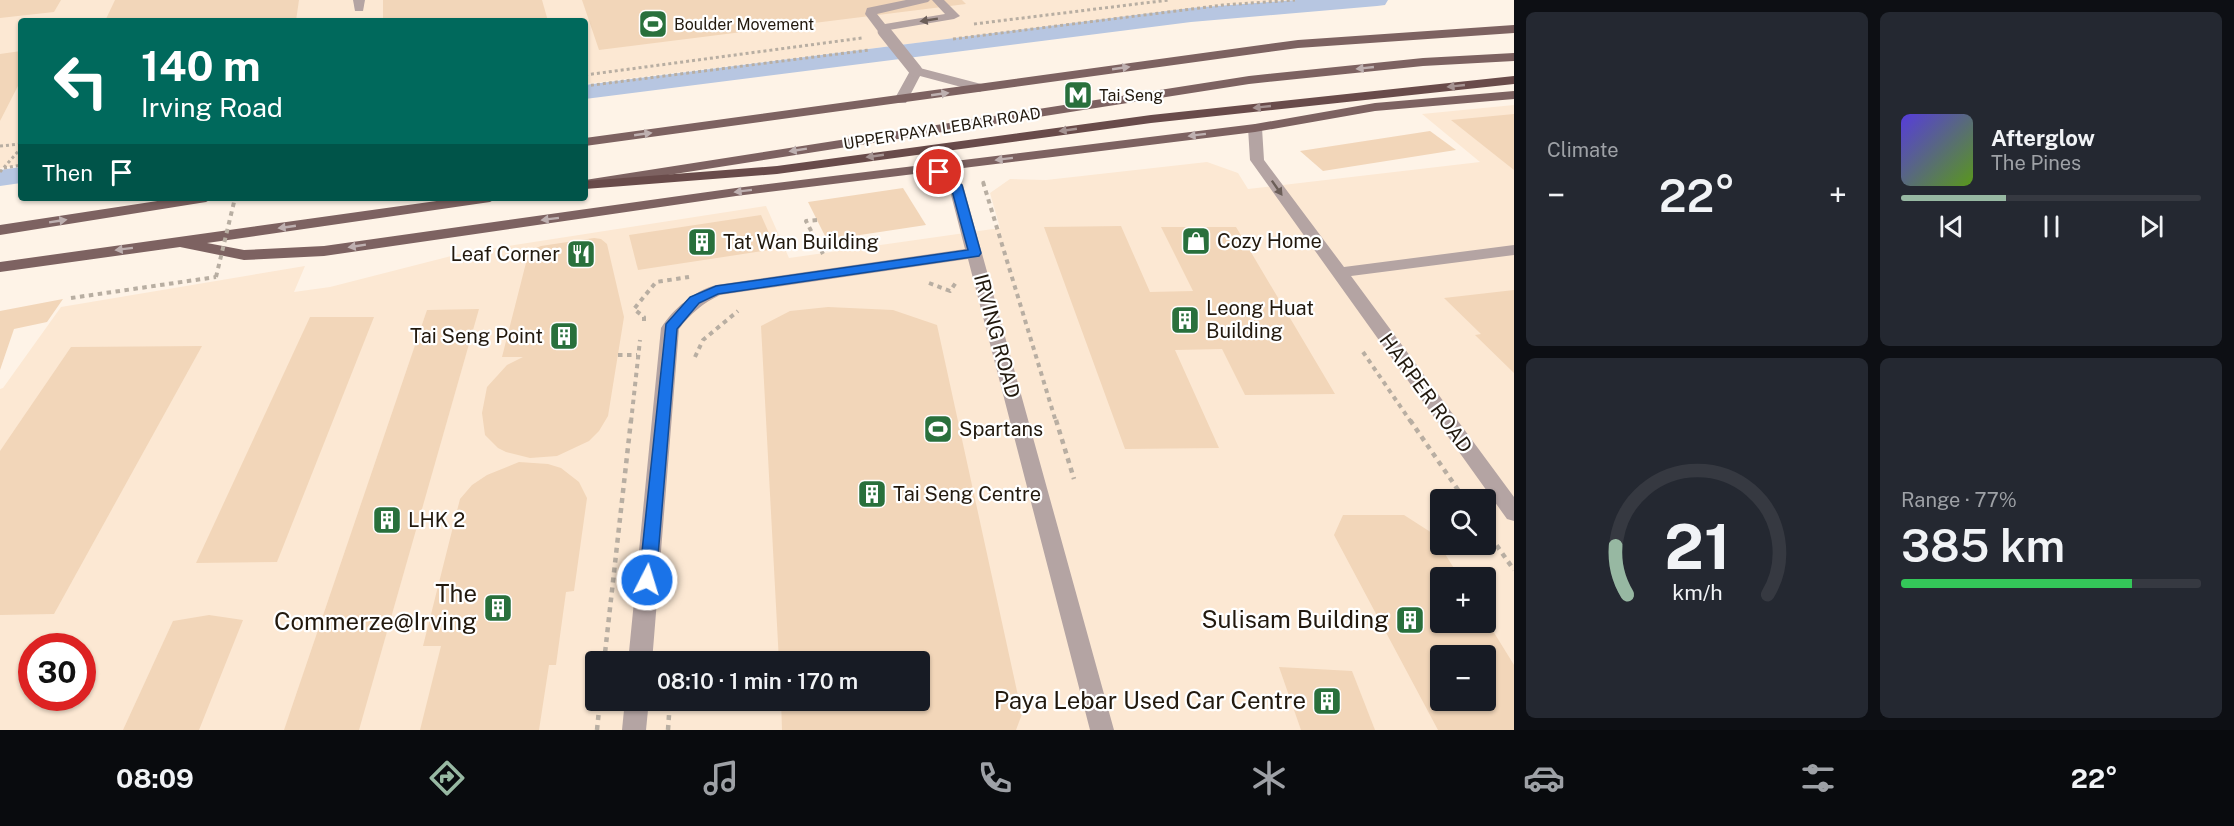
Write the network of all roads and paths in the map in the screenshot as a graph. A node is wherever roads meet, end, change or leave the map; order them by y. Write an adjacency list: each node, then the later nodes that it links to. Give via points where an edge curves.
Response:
1 (924, 0): 3 (street, via 871,10)
2 (938, 0): 3 (street, one-way to 3, via 954,16)
3 (882, 29): 6 (street, bridge)
4 (1514, 29): 8 (main road, UPPER PAYA LEBAR ROAD, one-way to 4, via 1298,44)
5 (1514, 57): 20 (main road, UPPER PAYA LEBAR ROAD, one-way to 20, via 1249,80)
6 (916, 72): 8 (street); 10 (street)
7 (1514, 80): 21 (highway, one-way to 21, via 1171,116 777,170)
8 (980, 88): 10 (main road, UPPER PAYA LEBAR ROAD, one-way to 8)
9 (1514, 95): 11 (main road, via 1375,107)
10 (901, 100): 12 (main road, UPPER PAYA LEBAR ROAD, one-way to 10)
11 (1256, 128): 17 (main road, one-way to 17); 34 (street, HARPER ROAD, one-way to 34, via 1257,160)
12 (588, 142)
13 (0, 146): 14 (path)
14 (18, 146)
15 (18, 149): 18 (path)
16 (18, 166): 18 (path)
17 (926, 168): 27 (main road, one-way to 27, via 324,251 244,255); 30 (street, IRVING ROAD, via 956,185)
18 (1, 169)
19 (982, 177): 46 (path)
20 (588, 185)
21 (588, 185)
22 (187, 201): 26 (main road, one-way to 22)
23 (234, 201): 38 (path, bridge, via 216,277)
24 (469, 201): 27 (main road, one-way to 27)
25 (817, 220): 31 (path, via 806,221)
26 (0, 230)
27 (181, 242): 33 (main road, one-way to 33)
28 (1514, 250): 34 (street)
29 (834, 253): 31 (path)
30 (975, 253): 52 (street, via 716,290 694,300 683,311 670,328); 59 (street, IRVING ROAD)
31 (823, 255): 32 (path)
32 (812, 256)
33 (0, 267)
34 (1338, 273): 48 (street, HARPER ROAD)
35 (700, 275): 40 (path, via 656,282 634,309 644,317)
36 (923, 280): 37 (path, via 950,291 959,279)
37 (965, 288)
38 (71, 298)
39 (748, 309): 45 (path, via 737,311 703,340)
40 (643, 327)
41 (641, 336): 44 (path)
42 (1357, 344): 47 (path)
43 (618, 355): 44 (path)
44 (637, 355): 51 (path)
45 (694, 360)
46 (1074, 479)
47 (1457, 489)
48 (1514, 513)
49 (1496, 545): 50 (path)
50 (1514, 570)
51 (605, 651)
52 (641, 651)
53 (599, 711): 56 (path)
54 (636, 711): 57 (street)
55 (669, 711): 58 (path)
56 (597, 730)
57 (634, 730)
58 (668, 730)
59 (1102, 730)

